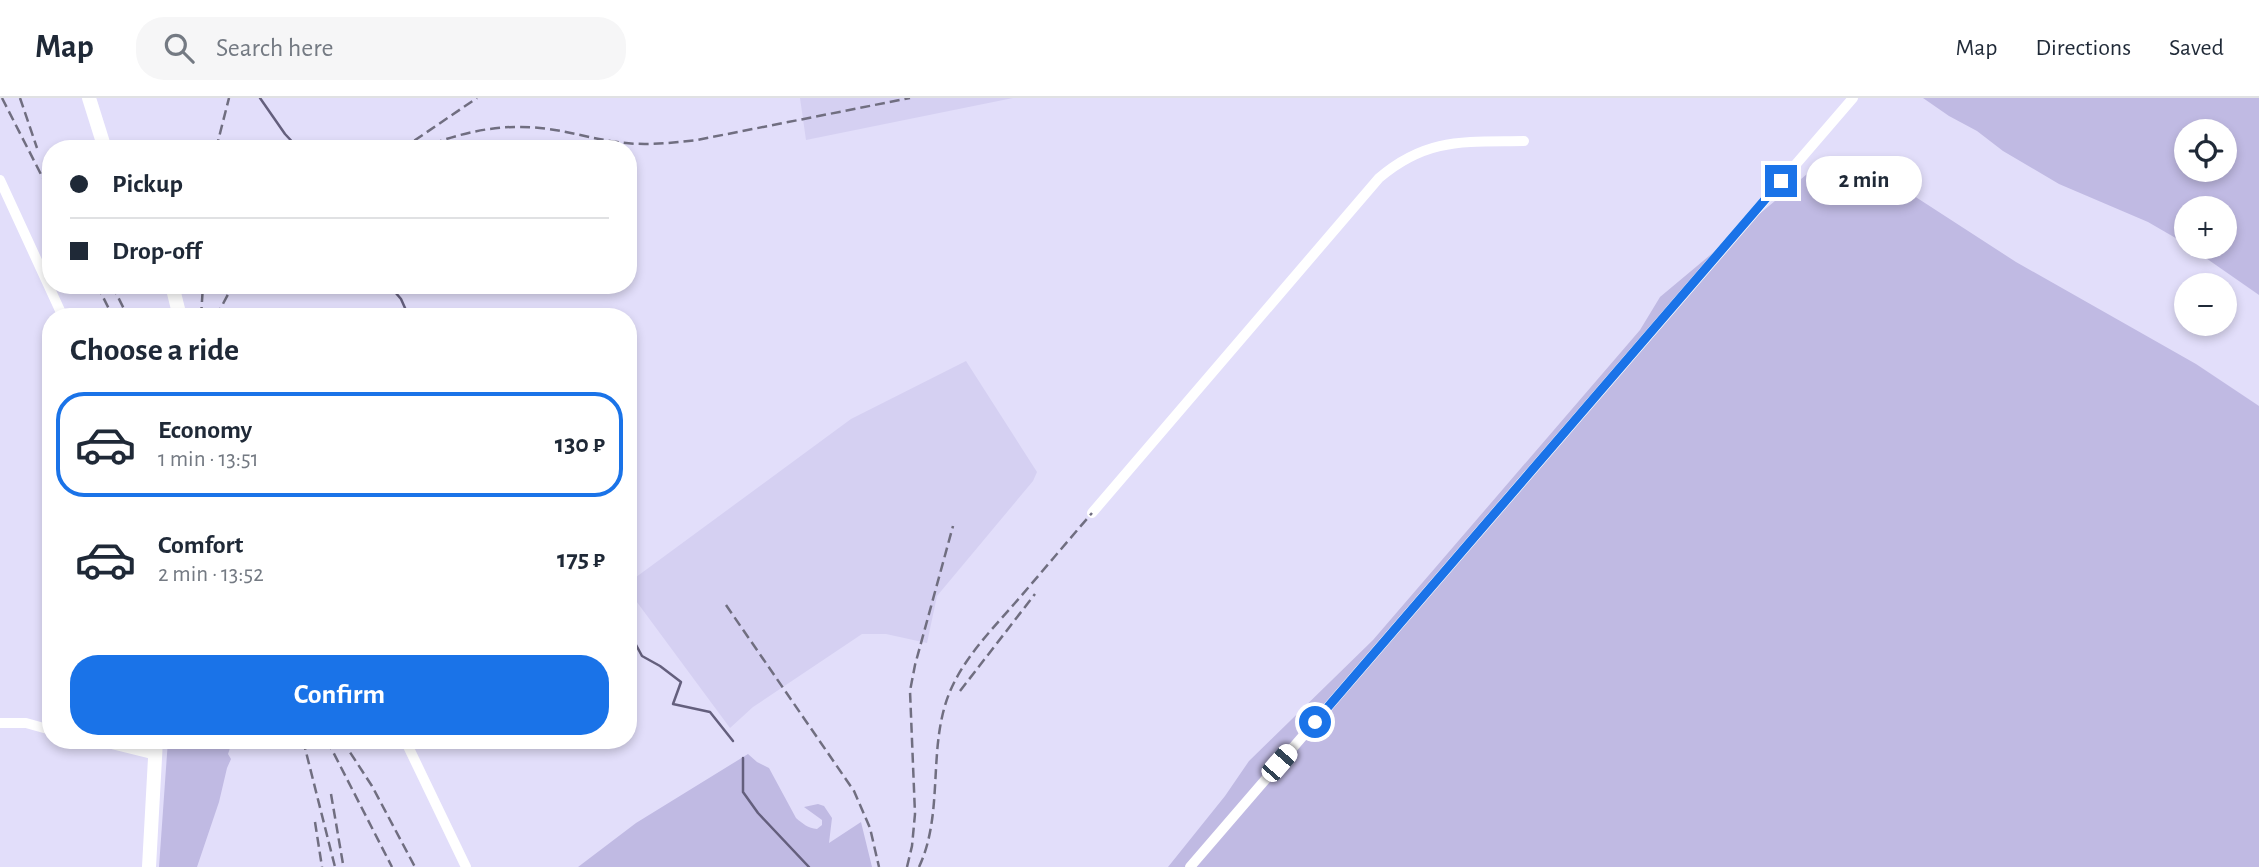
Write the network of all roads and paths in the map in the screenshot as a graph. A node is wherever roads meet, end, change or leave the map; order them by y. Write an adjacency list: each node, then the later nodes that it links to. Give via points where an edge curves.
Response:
1 (89, 98): 3 (main road)
2 (1853, 98): 14 (street)
3 (102, 140)
4 (1524, 141): 7 (street, via 1437,146 1388,170)
5 (0, 180): 6 (street)
6 (42, 271)
7 (1092, 513)
8 (0, 723): 9 (street)
9 (42, 727)
10 (156, 749): 12 (main road)
11 (409, 749): 13 (street)
12 (149, 867)
13 (466, 867)
14 (1190, 867)

